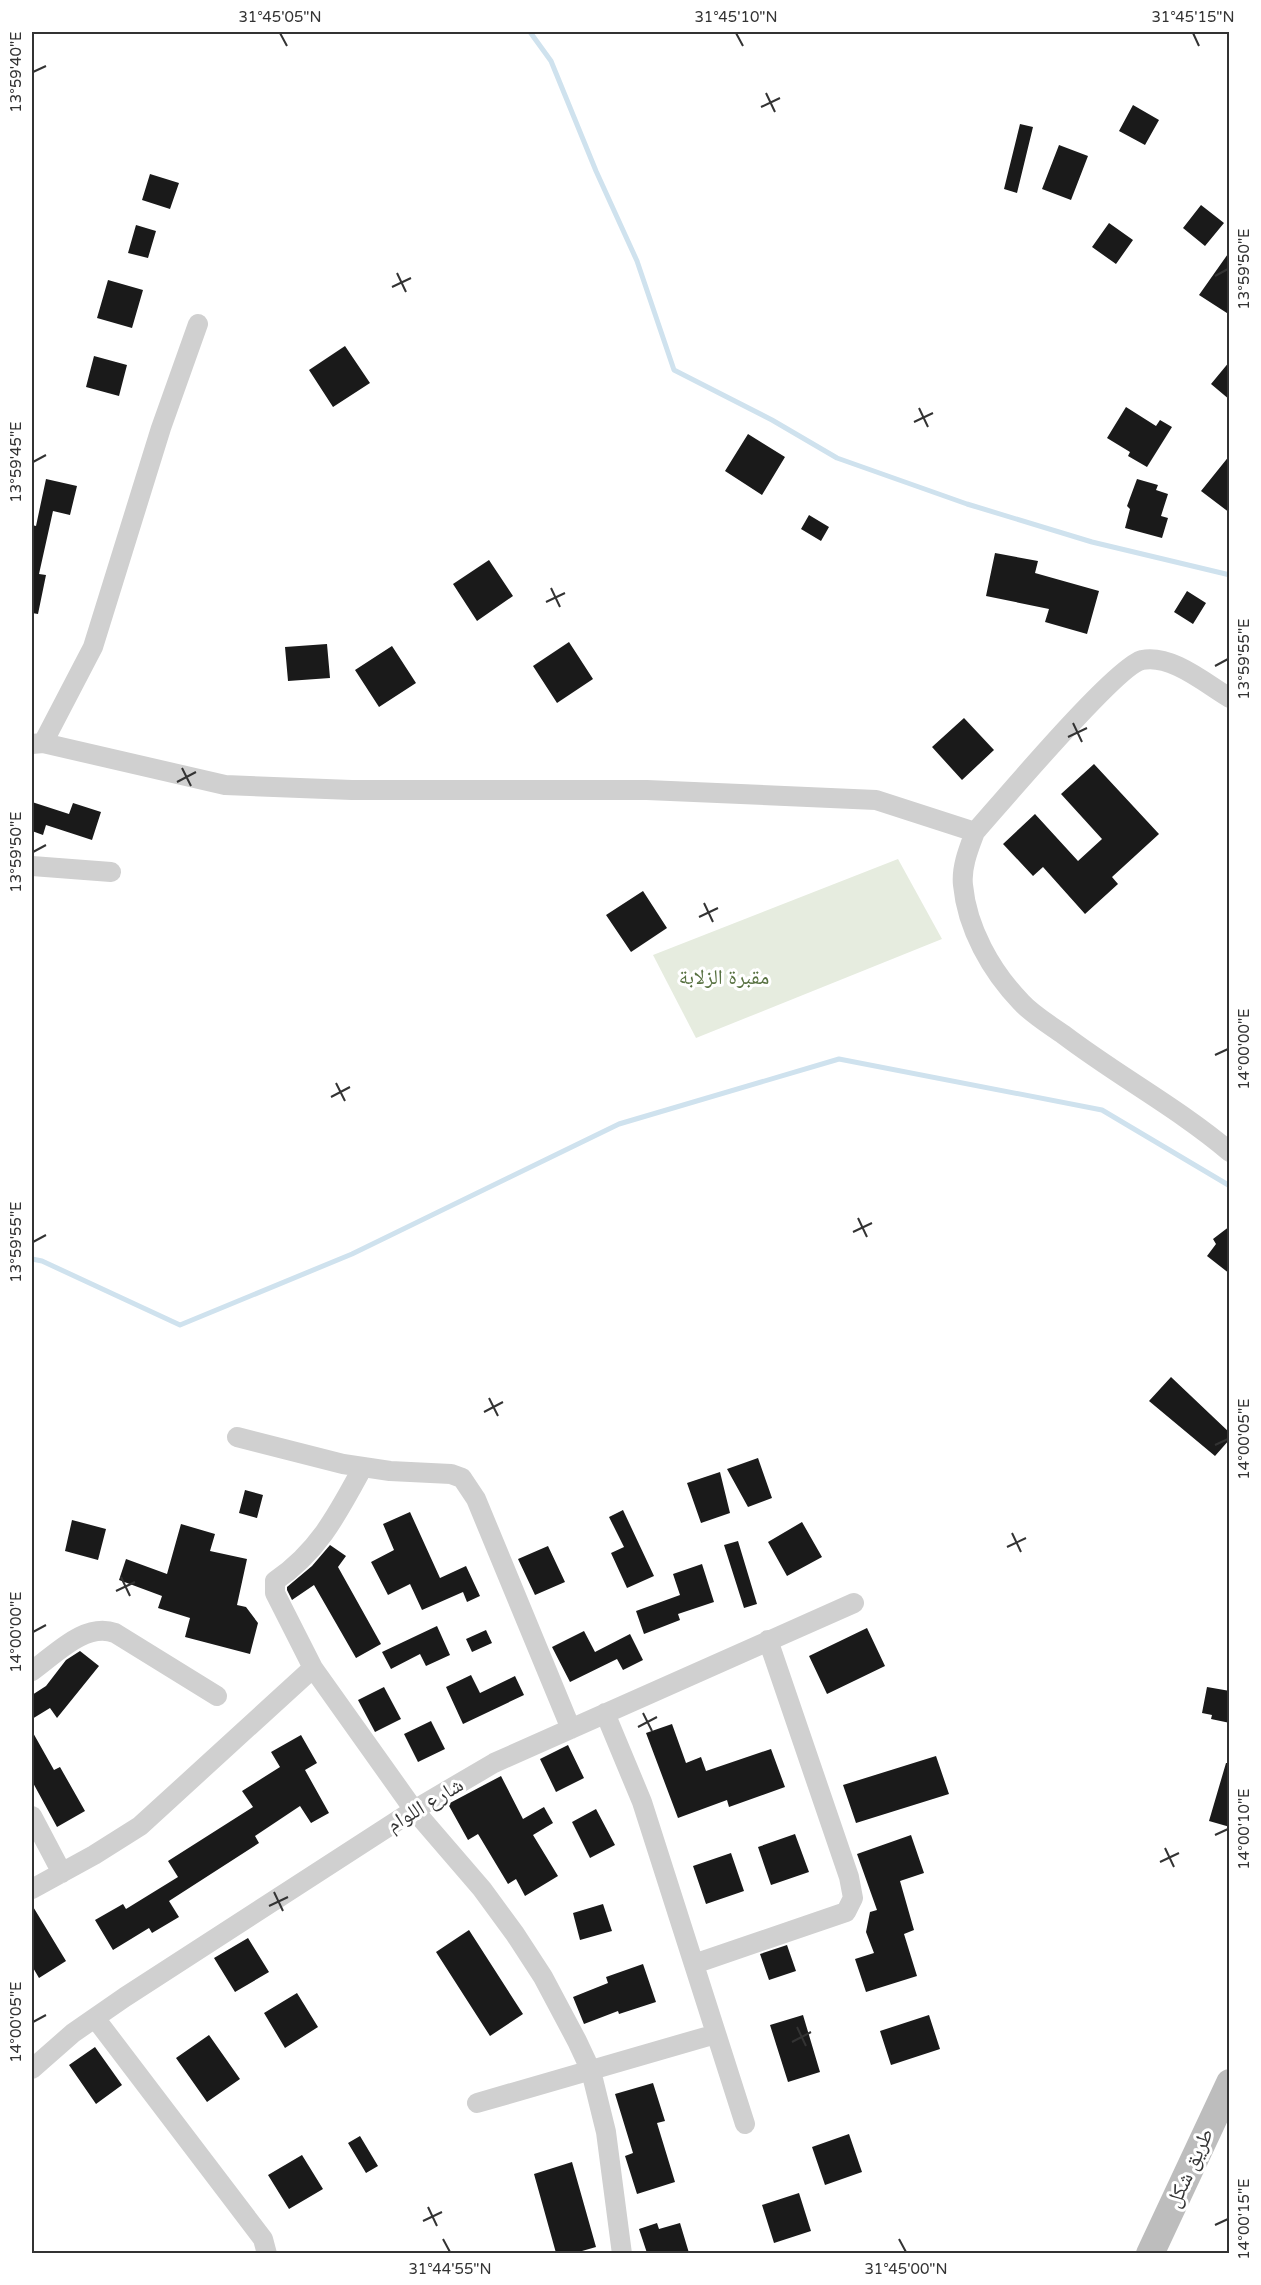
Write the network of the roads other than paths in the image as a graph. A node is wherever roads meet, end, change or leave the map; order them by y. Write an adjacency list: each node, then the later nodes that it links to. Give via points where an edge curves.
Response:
1 (198, 324): 3 (street, via 161,428 93,647)
2 (1230, 698): 4 (street, via 1173,664 1157,660 1134,664 1076,719)
3 (37, 744): 4 (street, via 225,785 352,790 648,790 876,800)
4 (975, 832): 7 (street, via 962,883 984,953 1002,981 1022,1004 1172,1107)
5 (32, 866): 6 (street)
6 (111, 872)
7 (1230, 1152)
8 (237, 1437): 9 (street)
9 (363, 1467): 12 (street, via 330,1527 307,1557 274,1584); 16 (street, via 390,1472 440,1472 462,1478 476,1499)
10 (854, 1603): 11 (street, شارع اللوام)
11 (768, 1640): 15 (street, شارع اللوام); 21 (street, via 853,1898 846,1912)
12 (313, 1668): 17 (street); 19 (street, via 140,1826)
13 (32, 1671): 14 (street, via 85,1633 103,1628)
14 (217, 1696)
15 (605, 1713): 16 (street, شارع اللوام); 21 (street, via 642,1802)
16 (571, 1729): 17 (street, شارع اللوام, via 494,1763)
17 (414, 1810): 22 (street, شارع اللوام); 25 (street, via 515,1934 543,1977)
18 (32, 1816): 19 (street)
19 (62, 1873): 20 (street)
20 (32, 1889)
21 (694, 1964): 23 (street)
22 (95, 2018): 24 (street, شارع اللوام); 29 (street, via 263,2239)
23 (716, 2034): 25 (street); 28 (street)
24 (32, 2069)
25 (591, 2071): 27 (street); 30 (street, via 606,2132)
26 (1230, 2083): 31 (main road, طريق شكل)
27 (477, 2103)
28 (745, 2124)
29 (267, 2253)
30 (622, 2253)
31 (1150, 2253)

